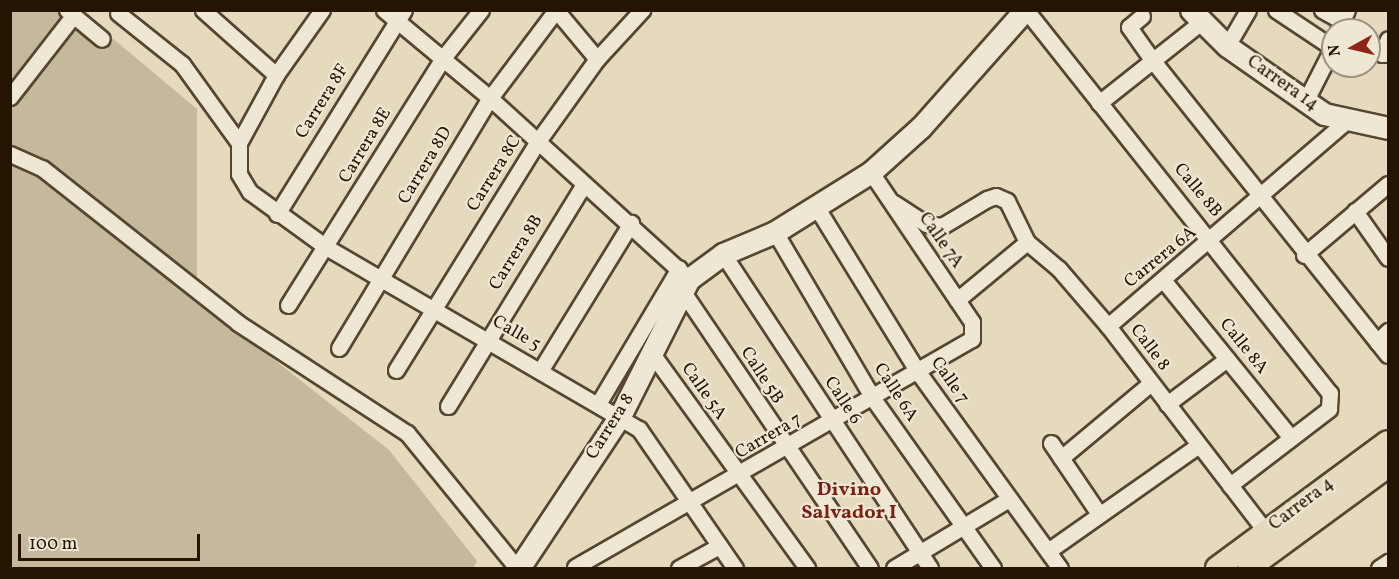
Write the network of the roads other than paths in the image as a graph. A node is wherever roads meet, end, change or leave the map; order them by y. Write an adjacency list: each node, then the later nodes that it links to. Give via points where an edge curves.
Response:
1 (203, 10): 13 (street)
2 (322, 10): 24 (street)
3 (481, 10): 20 (street, Carrera 8E)
4 (642, 10): 21 (street, Carrera 8C)
5 (1025, 10): 28 (street, Calle 8B); 34 (street, via 921,127)
6 (1248, 10): 19 (street)
7 (1276, 10): 18 (street)
8 (1322, 10): 16 (street)
9 (556, 11): 21 (street); 26 (street, Carrera 8D)
10 (70, 13): 17 (street); 25 (street)
11 (118, 13): 32 (street, via 182,64)
12 (394, 14): 20 (street, Calle 5B); 41 (street, Carrera 8F)
13 (220, 16): 24 (street)
14 (1142, 16): 22 (street, via 1129,27)
15 (1196, 17): 19 (street, Carrera 14); 22 (street)
16 (1338, 18)
17 (102, 39)
18 (1321, 40)
19 (1227, 46): 27 (street, Carrera 14)
20 (443, 58): 26 (street, Calle 5B); 46 (street, Carrera 8E)
21 (597, 59): 31 (street, Carrera 8C)
22 (1153, 61): 28 (street); 38 (street)
23 (1321, 71): 27 (street)
24 (276, 75): 32 (street)
25 (10, 97)
26 (490, 98): 31 (street, Calle 5B); 50 (street, Carrera 8D)
27 (1305, 102): 29 (street, Carrera 14)
28 (1099, 104): 44 (street, Calle 8B)
29 (1346, 122): 30 (street, Carrera 14); 38 (street, Carrera 6A)
30 (1389, 128)
31 (538, 141): 35 (street, Calle 5B); 55 (street, Carrera 8C)
32 (239, 143): 41 (street, Calle 5, via 239,174 250,192)
33 (10, 154): 93 (street, via 42,168 238,323 407,434)
34 (871, 172): 37 (street, Calle 7A); 39 (street)
35 (584, 184): 42 (street, Calle 5B); 59 (street, Carrera 8B)
36 (1389, 184): 40 (street)
37 (889, 200): 45 (street, Calle 8, via 926,224 942,226 996,196 1021,221); 53 (street, Calle 7A)
38 (1261, 200): 44 (street, Carrera 6A); 48 (street)
39 (817, 208): 43 (street); 66 (street, Calle 7)
40 (1355, 211): 48 (street); 49 (street)
41 (277, 214): 46 (street, Calle 5)
42 (631, 223): 51 (street, Calle 5B); 65 (street)
43 (775, 232): 47 (street); 68 (street, Calle 6A)
44 (1213, 241): 52 (street, Carrera 6A); 74 (street, Calle 8B, via 1333,401)
45 (1027, 242): 53 (street); 56 (street, Calle 8, via 1059,269)
46 (326, 248): 50 (street, Calle 5); 54 (street, Carrera 8E)
47 (723, 254): 51 (street); 73 (street, Calle 6)
48 (1304, 255): 58 (street)
49 (1389, 258)
50 (380, 278): 55 (street, Calle 5); 60 (street, Carrera 8D)
51 (684, 280): 61 (street, Carrera 8); 69 (street); 78 (street, Calle 5B)
52 (1164, 281): 56 (street, Carrera 6A); 63 (street, Calle 8A)
53 (957, 300): 57 (street, Calle 7A)
54 (288, 305)
55 (434, 309): 59 (street, Calle 5); 64 (street, Carrera 8C)
56 (1108, 326): 67 (street, Calle 8)
57 (976, 333): 66 (street, Carrera 7)
58 (1383, 336): 62 (street)
59 (486, 339): 65 (street, Calle 5); 71 (street, Carrera 8B)
60 (339, 348)
61 (653, 355): 72 (street, Carrera 8); 81 (street, Calle 5A)
62 (1389, 355)
63 (1227, 359): 70 (street); 74 (street, Calle 8A)
64 (396, 370)
65 (540, 370): 69 (street, Calle 5)
66 (918, 372): 68 (street, Carrera 7); 84 (street, Calle 7)
67 (1151, 383): 70 (street, Calle 8); 79 (street)
68 (874, 400): 73 (street, Carrera 7); 86 (street, Calle 6A)
69 (598, 404): 72 (street, Calle 5)
70 (1167, 404): 77 (street, Calle 8)
71 (448, 406)
72 (620, 416): 83 (street, Calle 5, via 639,429); 93 (street, Carrera 8)
73 (832, 422): 78 (street, Carrera 7); 90 (street, Calle 6)
74 (1291, 438): 82 (street)
75 (1389, 442): 87 (main road, Carrera 4)
76 (1051, 443): 79 (street)
77 (1199, 445): 82 (street, Calle 8); 85 (street)
78 (786, 451): 81 (street, Carrera 7); 97 (street, Calle 5B)
79 (1061, 458): 85 (street)
80 (1387, 469): 103 (main road, Carrera 4)
81 (739, 476): 83 (street, Carrera 7); 96 (street, Calle 5A)
82 (1230, 485): 87 (street, Calle 8)
83 (691, 499): 88 (street, Calle 5); 92 (street, Carrera 7)
84 (1009, 499): 86 (street); 89 (street, Calle 7)
85 (1099, 514): 89 (street)
86 (963, 528): 90 (street); 100 (street, Calle 6A)
87 (1266, 532): 102 (main road, Carrera 4)
88 (719, 546): 94 (street); 95 (street, Calle 5)
89 (1047, 551): 101 (street, Calle 7)
90 (920, 555): 98 (street); 99 (street, Calle 6)
91 (1389, 562): 104 (street)
92 (575, 567)
93 (518, 568)
94 (679, 568)
95 (735, 568)
96 (807, 568)
97 (870, 568)
98 (894, 568)
99 (930, 568)
100 (993, 568)
101 (1060, 568)
102 (1217, 568)
103 (1249, 568)
104 (1379, 568)

